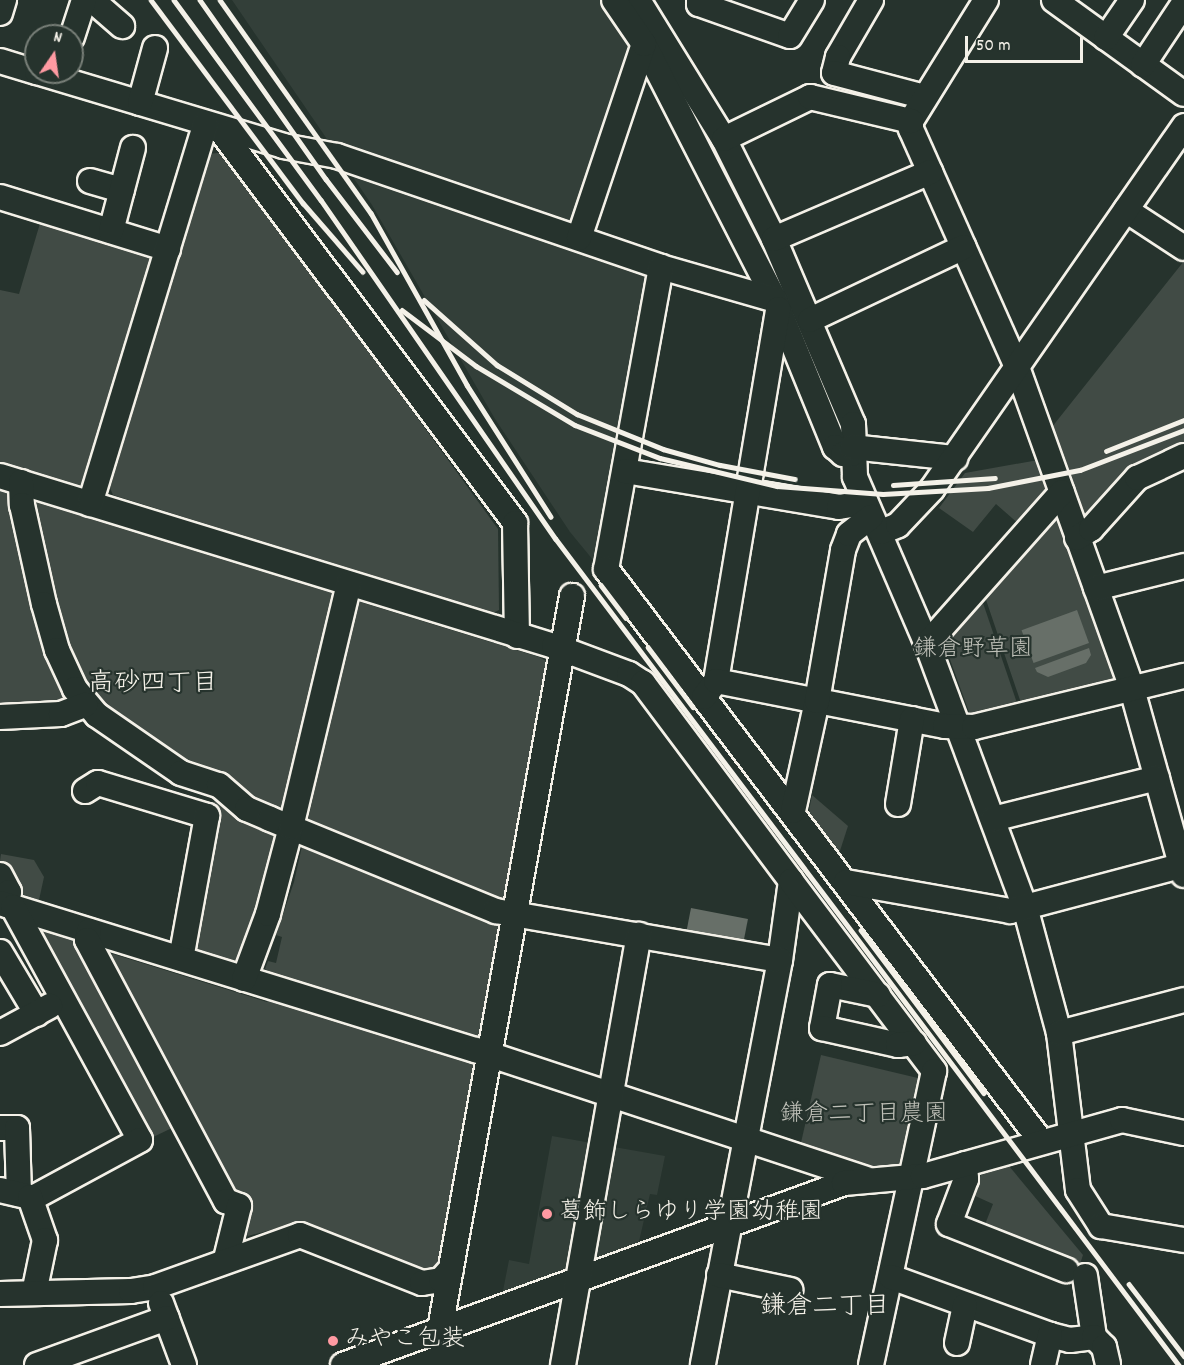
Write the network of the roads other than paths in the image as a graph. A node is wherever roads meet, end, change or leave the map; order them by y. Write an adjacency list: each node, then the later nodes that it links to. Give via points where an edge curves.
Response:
1 (4, 0): 14 (street)
2 (84, 0): 15 (street)
3 (92, 0): 16 (street)
4 (614, 0): 18 (street)
5 (638, 0): 30 (street)
6 (699, 0): 13 (street, via 699,4)
7 (812, 0): 13 (street, via 790,36)
8 (871, 0): 25 (street, via 838,57 834,74)
9 (986, 0): 25 (street)
10 (1054, 0): 17 (street)
11 (1132, 0): 17 (street)
12 (1184, 3): 21 (street)
13 (746, 8)
14 (0, 13)
15 (76, 24)
16 (122, 26)
17 (1106, 38): 21 (street)
18 (644, 44): 39 (street); 45 (street)
19 (155, 48): 26 (street)
20 (0, 61): 22 (street)
21 (1143, 64): 24 (street)
22 (24, 67)
23 (82, 84): 26 (street)
24 (1184, 94)
25 (925, 97): 27 (street)
26 (140, 103): 28 (street)
27 (911, 121): 30 (street, via 810,97); 33 (street)
28 (212, 125): 39 (street, via 283,146 337,156); 43 (street); 62 (street, via 515,523)
29 (1184, 126): 32 (street)
30 (724, 139): 40 (street)
31 (133, 148): 35 (street)
32 (1175, 159): 37 (street)
33 (930, 172): 40 (street); 41 (street)
34 (90, 181): 35 (street)
35 (122, 190): 38 (street)
36 (0, 197): 38 (street)
37 (1126, 210): 42 (street); 47 (street)
38 (111, 231): 43 (street)
39 (579, 238): 44 (street)
40 (774, 239): 46 (street)
41 (964, 247): 46 (street); 47 (street)
42 (1184, 248)
43 (168, 249): 55 (street)
44 (661, 267): 45 (street); 51 (street)
45 (777, 305): 48 (street, via 836,447 843,454); 54 (street)
46 (810, 320): 48 (street, via 853,424)
47 (1017, 367): 50 (street); 53 (street)
48 (852, 451): 50 (street); 56 (street, via 852,468)
49 (1184, 456): 57 (street, via 1137,478)
50 (955, 458): 56 (street, via 906,518)
51 (625, 471): 54 (street); 66 (street, via 606,569)
52 (10, 479): 55 (street); 69 (street, via 21,505 57,650)
53 (1062, 492): 57 (street); 63 (street)
54 (747, 493): 56 (street, via 839,507); 66 (street)
55 (90, 504): 59 (street)
56 (872, 517): 63 (street); 68 (street, via 849,534 843,550)
57 (1077, 538): 60 (street)
58 (1184, 566): 60 (street)
59 (349, 584): 62 (street); 78 (street)
60 (1096, 588): 67 (street)
61 (572, 596): 64 (street)
62 (517, 636): 64 (street)
63 (927, 644): 72 (street)
64 (562, 650): 82 (street, via 629,674 643,683); 85 (street)
65 (1184, 676): 67 (street)
66 (710, 689): 68 (street); 76 (street)
67 (1132, 689): 72 (street, via 1007,720); 73 (street)
68 (817, 701): 71 (street); 76 (street)
69 (86, 705): 70 (street, via 61,714); 78 (street, via 181,773 219,785 247,809)
70 (0, 717)
71 (912, 719): 72 (street); 75 (street)
72 (959, 727): 77 (street)
73 (1157, 778): 77 (street); 79 (street)
74 (85, 791): 89 (street, via 98,783 207,816)
75 (898, 804)
76 (793, 811): 81 (street)
77 (993, 819): 84 (street)
78 (291, 827): 85 (street, via 496,911); 91 (street, via 268,914)
79 (1183, 868): 84 (street)
80 (0, 875): 83 (street, via 9,892)
81 (846, 882): 84 (street, via 1010,911); 105 (street)
82 (790, 885): 90 (street); 92 (street)
83 (6, 905): 86 (street); 93 (street)
84 (1025, 907): 96 (street)
85 (515, 914): 87 (street); 99 (street)
86 (89, 931): 89 (street); 112 (street, via 87,940 226,1201 239,1206)
87 (639, 935): 90 (street); 100 (street)
88 (0, 952): 95 (street)
89 (181, 959): 91 (street)
90 (780, 960): 104 (street)
91 (244, 979): 99 (street)
92 (878, 995): 98 (street); 98 (street, via 830,985 822,1028 898,1045)
93 (63, 1000): 95 (street); 109 (street, via 140,1140)
94 (1184, 1000): 96 (street)
95 (37, 1014): 97 (street)
96 (1059, 1033): 102 (street)
97 (0, 1034)
98 (914, 1043): 107 (street, via 932,1066 933,1076)
99 (489, 1055): 100 (street); 113 (street)
100 (611, 1096): 104 (street); 116 (street)
101 (0, 1128): 109 (street, via 17,1128)
102 (1069, 1133): 103 (street, via 1122,1120); 105 (street); 111 (street, via 1078,1190 1101,1226)
103 (1184, 1133)
104 (746, 1140): 108 (street); 110 (street)
105 (1041, 1140): 106 (street)
106 (965, 1164): 107 (street); 125 (street, via 966,1179 949,1224 1075,1273)
107 (912, 1177): 108 (street); 115 (street)
108 (865, 1179): 110 (street)
109 (16, 1194): 119 (street, via 45,1239)
110 (729, 1224): 114 (street); 116 (street)
111 (1184, 1240)
112 (226, 1259): 113 (street, via 300,1234 422,1284 441,1280); 117 (street)
113 (451, 1269): 123 (street)
114 (719, 1275): 118 (street); 131 (street)
115 (891, 1277): 121 (street); 132 (street)
116 (578, 1280): 123 (street); 130 (street)
117 (155, 1287): 119 (street); 122 (street)
118 (790, 1290)
119 (34, 1293): 120 (street)
120 (0, 1294)
121 (965, 1306): 124 (street); 126 (street)
122 (167, 1318): 127 (street); 128 (street)
123 (440, 1329): 129 (street)
124 (1050, 1335): 125 (street, via 1070,1340); 133 (street)
125 (1091, 1337): 134 (street, via 1102,1343)
126 (957, 1343)
127 (37, 1365)
128 (184, 1365)
129 (343, 1365)
130 (563, 1365)
131 (703, 1365)
132 (871, 1365)
133 (1043, 1365)
134 (1108, 1365)

